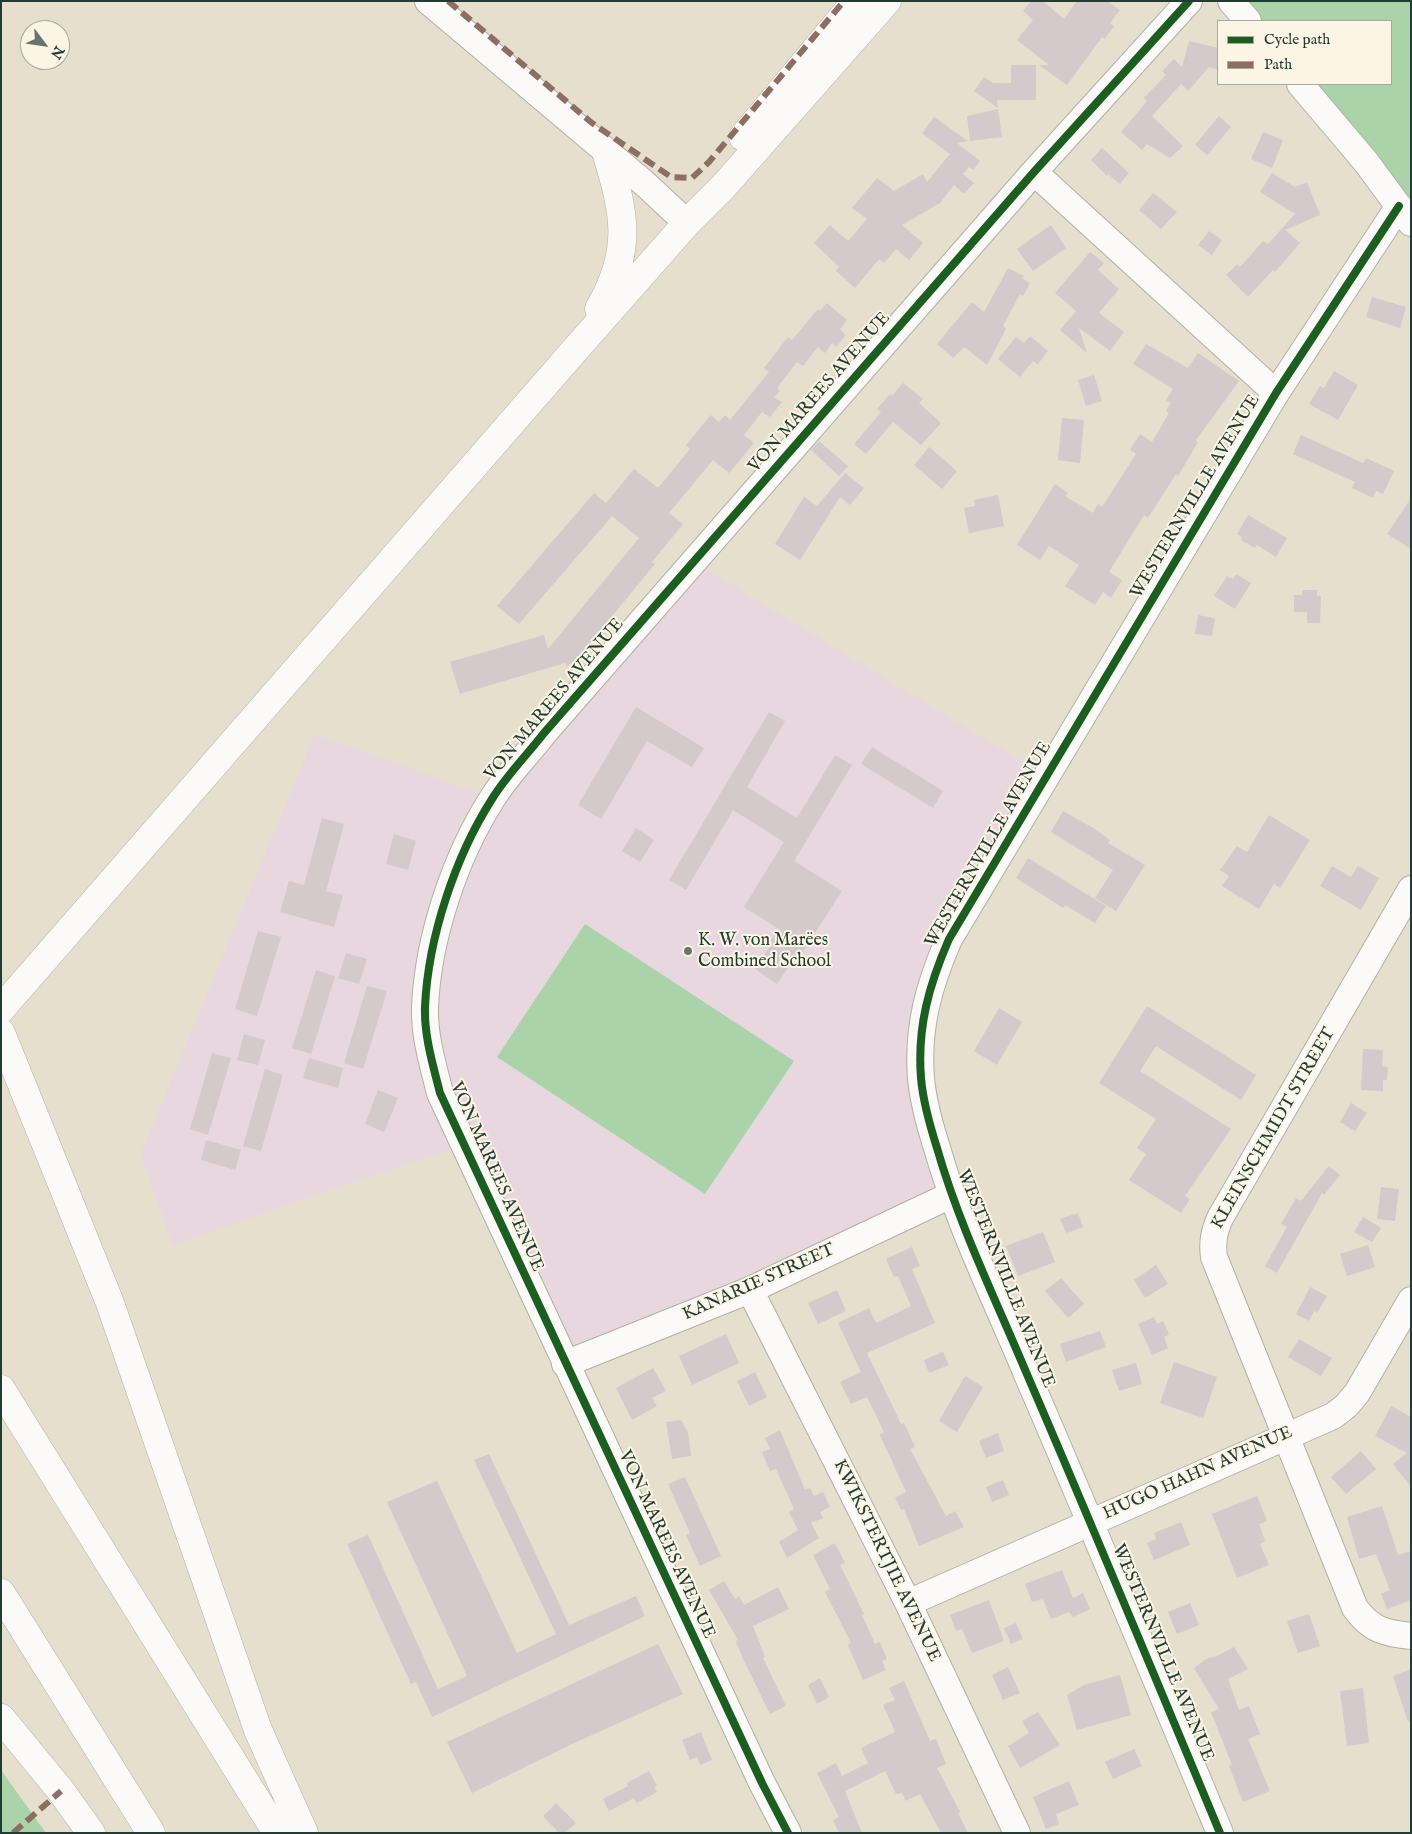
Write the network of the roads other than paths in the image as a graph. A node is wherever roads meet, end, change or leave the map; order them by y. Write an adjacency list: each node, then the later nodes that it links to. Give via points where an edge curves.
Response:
1 (428, 1): 8 (street)
2 (856, 1): 11 (highway, via 710,177)
3 (887, 1): 11 (highway, via 723,187)
4 (1189, 1): 9 (street, VON MAREES AVENUE)
5 (1231, 1): 6 (street)
6 (1247, 20)
7 (1301, 85): 10 (street, via 1366,162)
8 (606, 152): 11 (street); 12 (highway, via 619,195 622,250 610,288)
9 (1034, 172): 13 (street); 20 (street, VON MAREES AVENUE, via 544,733 492,798 459,860 430,964 425,1008 428,1045 440,1093)
10 (1405, 215): 13 (street, WESTERNVILLE AVENUE)
11 (687, 223): 12 (highway)
12 (574, 351): 15 (highway)
13 (1276, 393): 17 (street, WESTERNVILLE AVENUE, via 949,939 932,978 920,1040 921,1080)
14 (1411, 889): 22 (street, KLEINSCHMIDT STREET, via 1214,1231 1214,1257)
15 (1, 1009)
16 (1, 1034): 31 (highway, via 110,1304 258,1730)
17 (950, 1195): 18 (street, KANARIE STREET); 23 (street, WESTERNVILLE AVENUE)
18 (750, 1290): 20 (street, KANARIE STREET); 25 (street, KWIKSTERTJIE AVENUE)
19 (1411, 1300): 22 (street, HUGO HAHN AVENUE, via 1373,1368 1346,1406 1333,1416)
20 (565, 1364): 32 (street, VON MAREES AVENUE)
21 (1, 1388): 30 (highway)
22 (1285, 1436): 23 (street, HUGO HAHN AVENUE); 26 (street, KLEINSCHMIDT STREET, via 1354,1608 1367,1624 1388,1634)
23 (1091, 1522): 25 (street, HUGO HAHN AVENUE); 34 (street, WESTERNVILLE AVENUE)
24 (1, 1593): 29 (highway)
25 (908, 1603): 33 (street, KWIKSTERTJIE AVENUE)
26 (1411, 1636)
27 (1, 1718): 28 (highway, via 62,1791)
28 (91, 1833)
29 (150, 1833)
30 (277, 1833)
31 (304, 1833)
32 (788, 1833)
33 (1017, 1833)
34 (1220, 1833)

